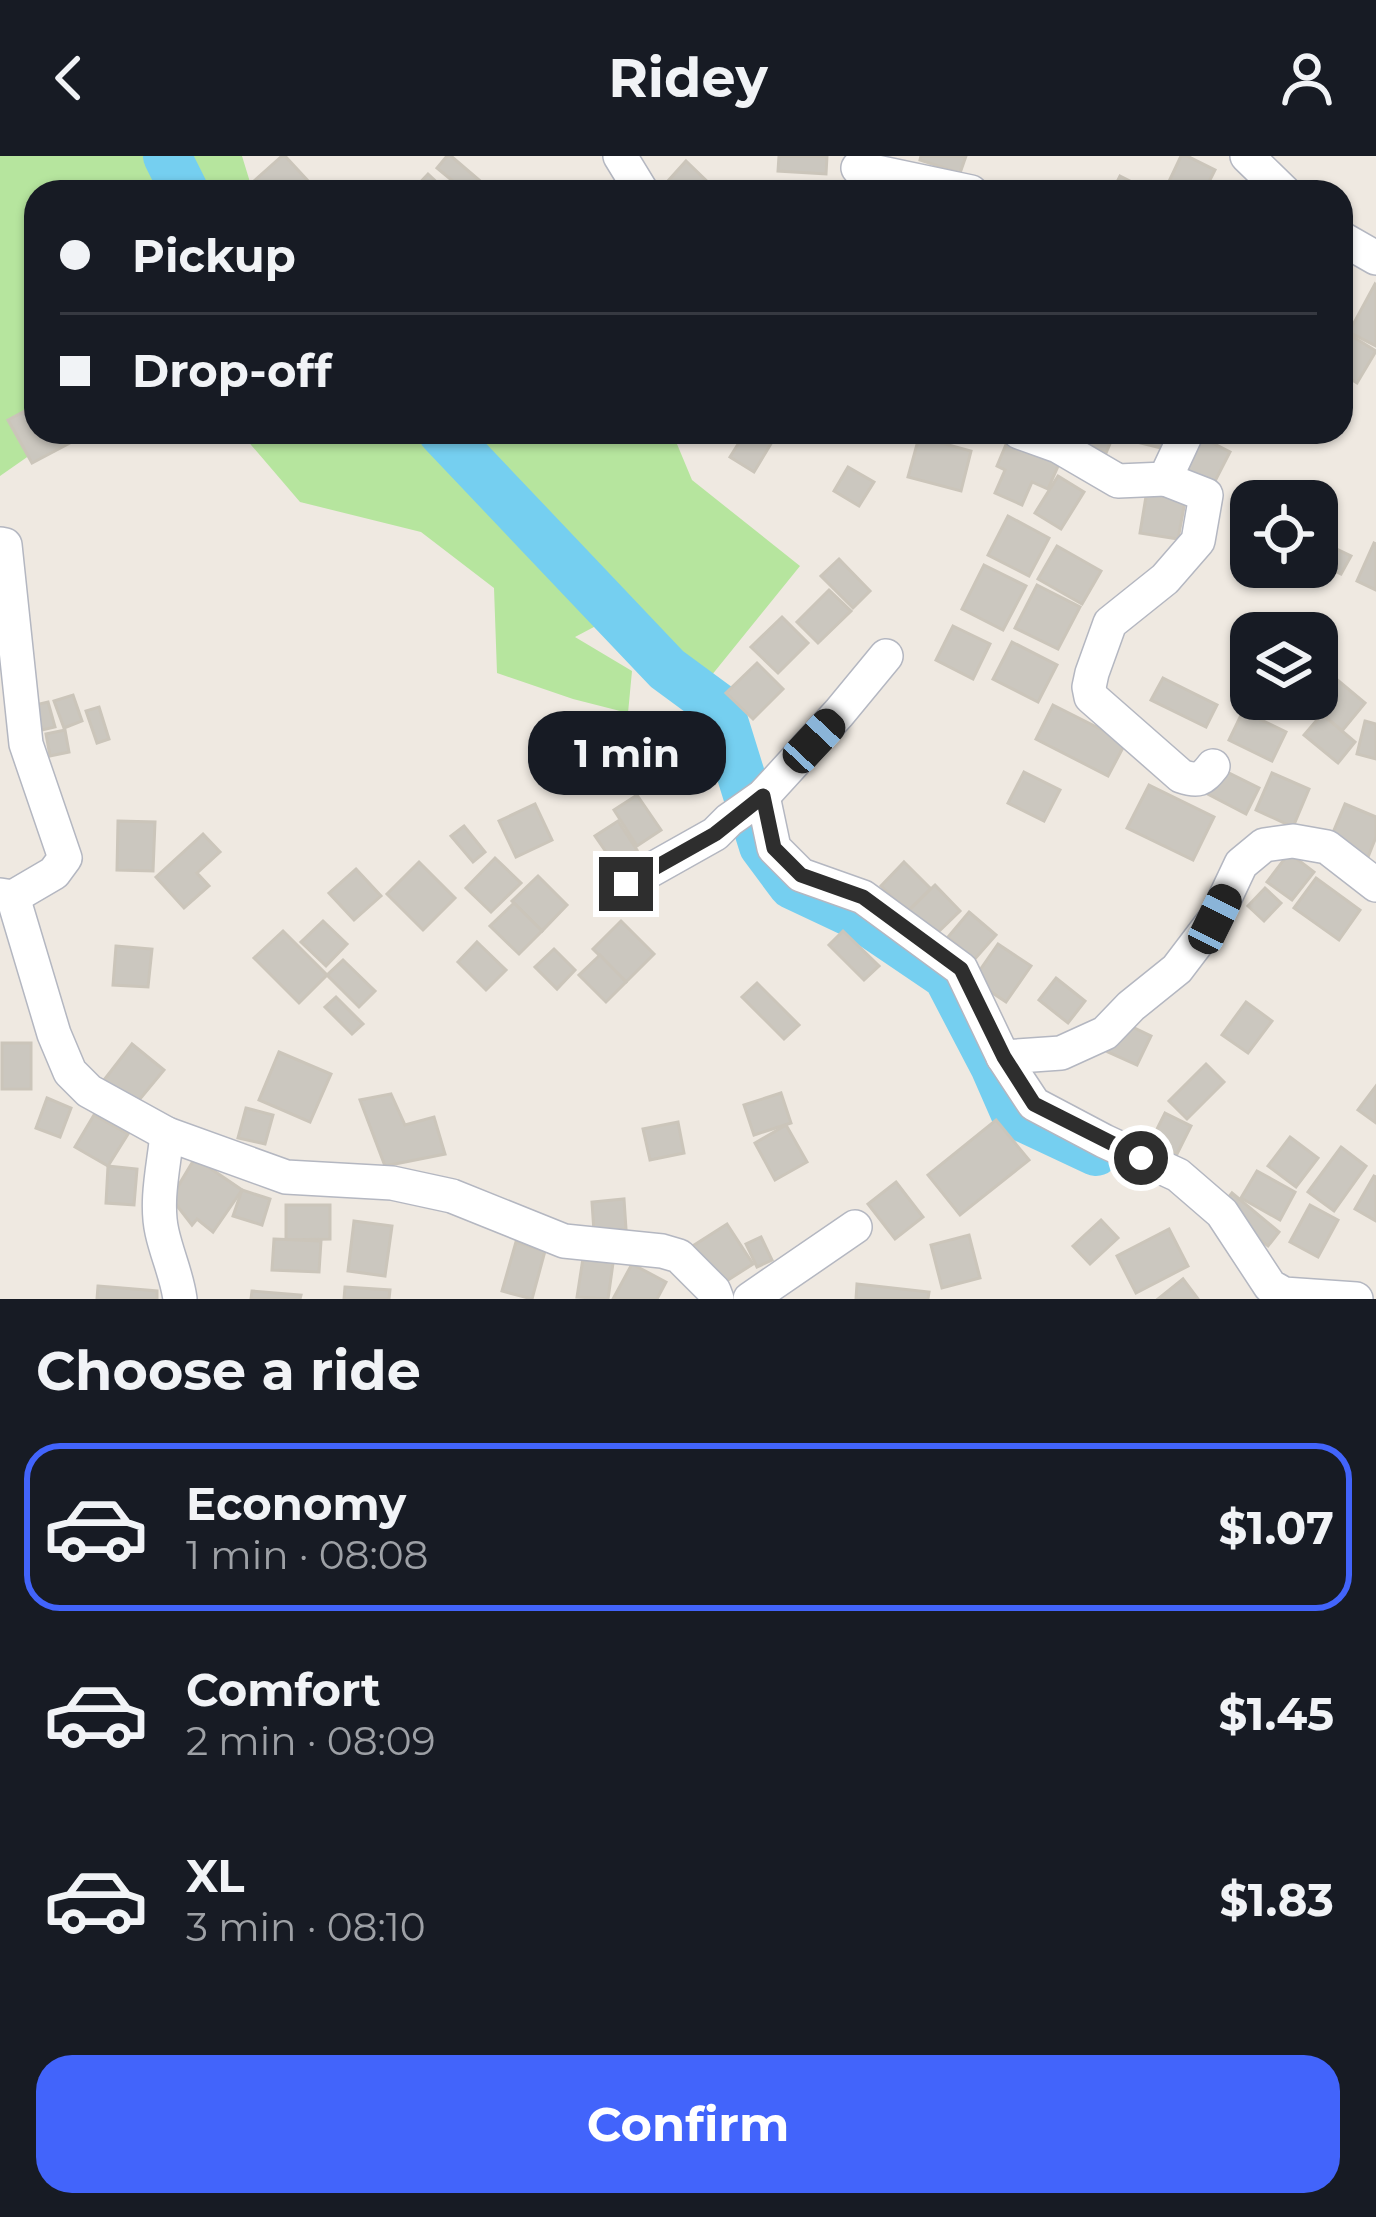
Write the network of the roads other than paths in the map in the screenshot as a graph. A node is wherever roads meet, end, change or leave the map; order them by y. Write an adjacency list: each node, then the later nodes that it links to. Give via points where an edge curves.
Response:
1 (1247, 156): 4 (street)
2 (858, 172): 3 (street)
3 (903, 180)
4 (1270, 180)
5 (1052, 444): 7 (street, via 1118,481)
6 (1181, 444): 7 (street)
7 (1165, 478): 10 (street, via 1206,495 1198,541 1166,579 1110,622 1089,686 1091,698 1181,776 1202,779)
8 (0, 544): 14 (street, via 26,744 65,858 54,873)
9 (886, 656): 11 (street)
10 (1213, 766)
11 (763, 796): 12 (street, via 715,834); 15 (street, via 774,848 801,875 863,897 961,969)
12 (626, 884)
13 (1376, 885): 15 (street, via 1327,848 1264,845 1241,864 1215,919 1177,968 1105,1033 1061,1053)
14 (6, 896): 16 (street, via 70,1072)
15 (1004, 1057): 21 (street, via 1034,1104 1178,1174 1222,1213 1270,1286)
16 (167, 1133): 18 (street, via 160,1212); 19 (street, via 286,1178 392,1183 452,1196 564,1241 662,1250 679,1256)
17 (855, 1227): 20 (street)
18 (180, 1299)
19 (717, 1299)
20 (750, 1299)
21 (1356, 1299)

